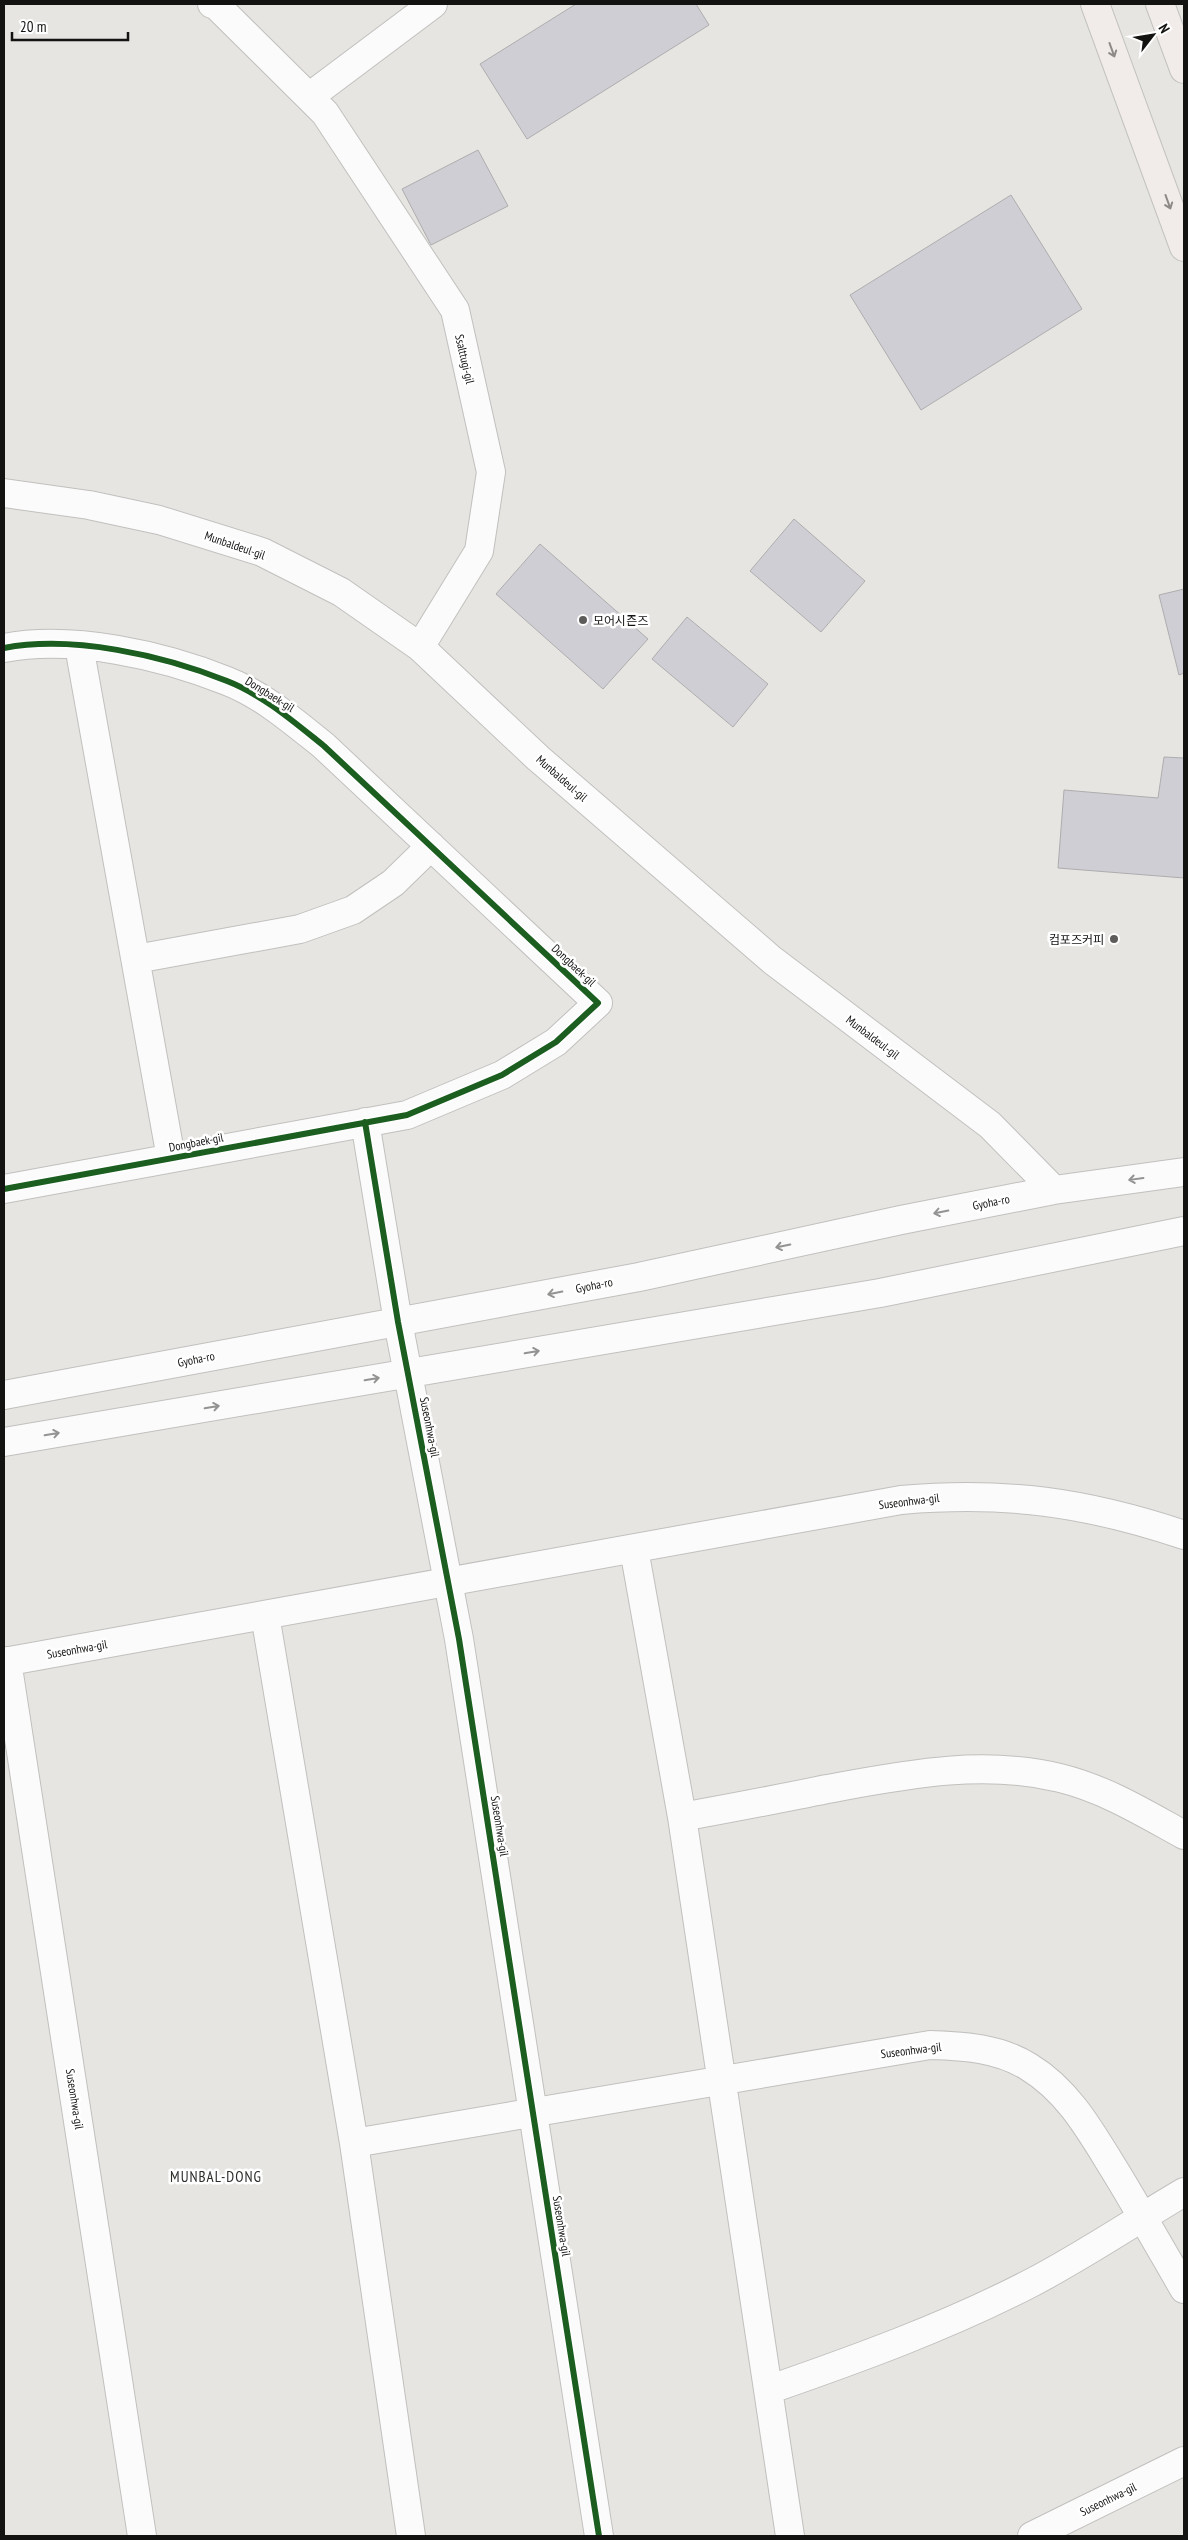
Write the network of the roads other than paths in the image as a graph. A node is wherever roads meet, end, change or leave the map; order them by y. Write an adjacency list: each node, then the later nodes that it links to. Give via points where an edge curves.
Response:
1 (212, 4): 6 (street, Ssalttugi-gil)
2 (433, 4): 6 (street)
3 (1095, 4): 7 (main road, one-way to 7)
4 (1160, 4): 5 (main road)
5 (1184, 69)
6 (309, 97): 10 (street, Ssalttugi-gil, via 325,113 455,310 491,472 479,551)
7 (1184, 247)
8 (4, 493): 10 (street, Munbaldeul-gil, via 89,505 159,520 262,552 341,592)
9 (80, 646): 11 (street, Dongbaek-gil, via 28,644); 12 (street, Dongbaek-gil, via 149,656 228,681 276,708 324,746); 13 (street, Dongbaek-gil)
10 (420, 647): 18 (street, Munbaldeul-gil, via 538,758 765,954 990,1125)
11 (4, 648)
12 (431, 846): 13 (street, via 393,883 352,910 300,929); 14 (street, Dongbaek-gil, via 598,1003 556,1042 502,1075 407,1114)
13 (136, 960): 15 (street, Dongbaek-gil)
14 (365, 1122): 15 (street, Dongbaek-gil); 20 (street, Suseonhwa-gil)
15 (171, 1158): 17 (street, Dongbaek-gil)
16 (1184, 1172): 18 (street, Gyoha-ro, one-way to 18)
17 (4, 1189)
18 (1054, 1190): 20 (street, Gyoha-ro, one-way to 20, via 639,1277)
19 (1184, 1231): 21 (street, one-way to 19, via 880,1293)
20 (398, 1322): 21 (street, Suseonhwa-gil); 22 (street, Gyoha-ro)
21 (409, 1373): 23 (street, one-way to 21); 26 (street, Suseonhwa-gil)
22 (4, 1395)
23 (4, 1442)
24 (1184, 1535): 25 (street, Suseonhwa-gil, via 1078,1506 1019,1497 954,1496 901,1500)
25 (634, 1549): 26 (street, Suseonhwa-gil); 29 (street)
26 (448, 1582): 27 (street, Suseonhwa-gil); 32 (street, Suseonhwa-gil)
27 (265, 1615): 28 (street, Suseonhwa-gil); 33 (street)
28 (5, 1661): 39 (street, Suseonhwa-gil)
29 (682, 1817): 30 (street, via 904,1774 953,1769 1003,1770 1060,1778 1102,1792); 31 (street)
30 (1184, 1834)
31 (722, 2081): 32 (street, Suseonhwa-gil); 35 (street, Suseonhwa-gil, via 930,2045 968,2046 1000,2054 1028,2066 1053,2083 1081,2115); 37 (street)
32 (533, 2112): 33 (street, Suseonhwa-gil); 41 (street, Suseonhwa-gil)
33 (354, 2143): 40 (street)
34 (1184, 2192): 35 (street)
35 (1143, 2217): 36 (street, Suseonhwa-gil); 37 (street, via 1032,2282 959,2318 868,2355)
36 (1184, 2289)
37 (768, 2390): 42 (street)
38 (1184, 2461): 43 (street, Suseonhwa-gil)
39 (142, 2536)
40 (411, 2536)
41 (599, 2536)
42 (790, 2536)
43 (1032, 2536)

